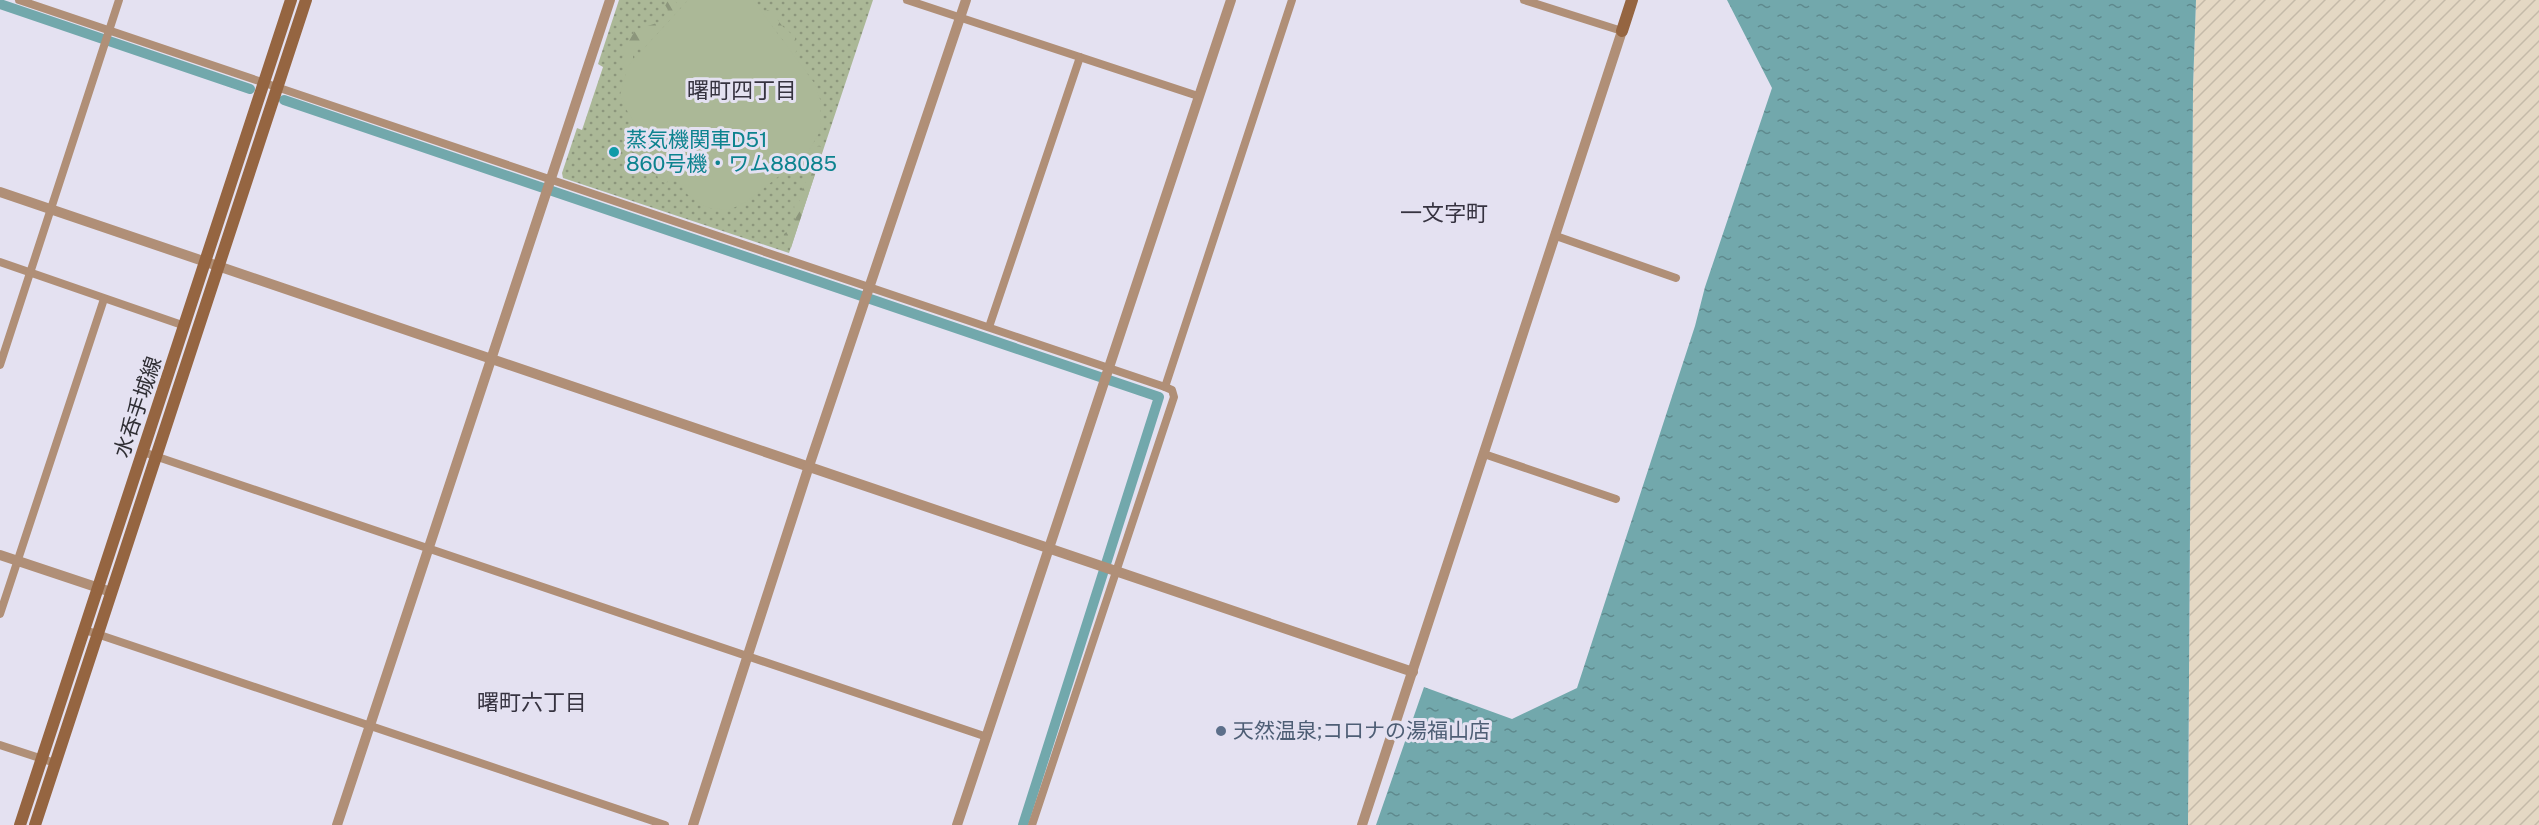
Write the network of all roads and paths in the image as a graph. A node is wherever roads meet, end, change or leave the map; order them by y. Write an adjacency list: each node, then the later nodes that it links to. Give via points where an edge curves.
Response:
1 (19, 0): 13 (street)
2 (119, 0): 13 (street)
3 (291, 0): 16 (main road, 水呑手城線)
4 (306, 0): 17 (main road, 水呑手城線)
5 (610, 0): 19 (street)
6 (907, 0): 12 (street)
7 (966, 0): 12 (street)
8 (1231, 0): 18 (street)
9 (1292, 0): 35 (street)
10 (1524, 0): 14 (street)
11 (1632, 0): 14 (main road)
12 (960, 18): 15 (street); 28 (street)
13 (109, 30): 16 (street); 21 (street)
14 (1622, 31): 22 (street)
15 (1080, 57): 18 (street); 31 (street)
16 (264, 81): 17 (street); 23 (main road, 水呑手城線)
17 (278, 86): 19 (street); 25 (main road, 水呑手城線)
18 (1198, 96): 34 (street)
19 (551, 179): 28 (street); 32 (street)
20 (0, 192): 21 (street)
21 (51, 209): 23 (street); 26 (street)
22 (1556, 236): 27 (street); 37 (street)
23 (206, 261): 25 (street); 30 (main road, 水呑手城線)
24 (0, 262): 26 (street)
25 (219, 267): 32 (street); 38 (main road, 水呑手城線)
26 (30, 273): 29 (street); 33 (street)
27 (1676, 278)
28 (867, 294): 31 (street); 39 (street)
29 (104, 299): 30 (street); 44 (street)
30 (186, 326): 36 (main road, 水呑手城線)
31 (989, 327): 34 (street)
32 (493, 358): 39 (street); 41 (street)
33 (0, 365)
34 (1105, 375): 35 (street); 42 (street)
35 (1165, 387): 45 (street, via 1172,390 1174,397)
36 (143, 452): 38 (street); 46 (main road, 水呑手城線)
37 (1484, 454): 40 (street); 52 (street)
38 (156, 456): 41 (street); 47 (main road, 水呑手城線)
39 (809, 466): 42 (street); 51 (street)
40 (1616, 499)
41 (429, 548): 51 (street); 53 (street)
42 (1050, 548): 45 (street); 54 (street)
43 (0, 555): 44 (street)
44 (18, 561): 46 (street); 48 (street)
45 (1114, 569): 52 (street); 64 (street)
46 (98, 588): 47 (street); 49 (main road, 水呑手城線)
47 (111, 592): 50 (main road, 水呑手城線)
48 (0, 614)
49 (85, 630): 50 (street); 56 (main road, 水呑手城線)
50 (98, 635): 53 (street); 57 (main road, 水呑手城線)
51 (747, 655): 54 (street); 62 (street)
52 (1413, 672): 65 (street)
53 (370, 727): 60 (street); 61 (street)
54 (987, 737): 63 (street)
55 (0, 745): 56 (street)
56 (40, 758): 57 (street); 58 (main road, 水呑手城線)
57 (55, 763): 59 (main road, 水呑手城線)
58 (20, 825)
59 (35, 825)
60 (337, 825)
61 (665, 825)
62 (693, 825)
63 (957, 825)
64 (1032, 825)
65 (1362, 825)

